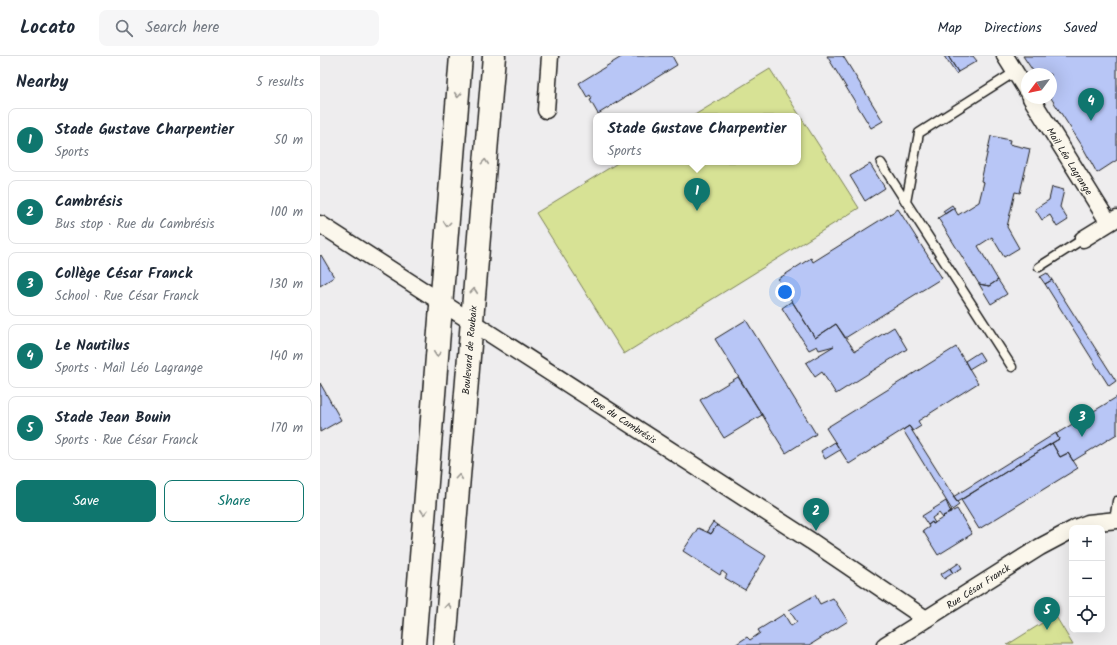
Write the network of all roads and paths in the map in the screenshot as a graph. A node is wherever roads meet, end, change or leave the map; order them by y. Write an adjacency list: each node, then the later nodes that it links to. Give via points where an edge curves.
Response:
1 (461, 56): 15 (main road, one-way to 15)
2 (494, 56): 16 (main road, Boulevard de Roubaix, one-way to 2)
3 (550, 56): 8 (street)
4 (1005, 56): 5 (street)
5 (1015, 72): 6 (street); 10 (lane, via 919,133)
6 (1021, 82)
7 (1035, 104): 11 (street, Mail Léo Lagrange)
8 (546, 110)
9 (881, 163): 10 (lane)
10 (906, 202): 17 (lane)
11 (1113, 221): 13 (street)
12 (320, 224): 15 (street, Rue du Cambrésis)
13 (1083, 239): 14 (lane)
14 (1039, 267)
15 (441, 302): 16 (street, Rue du Cambrésis); 23 (main road, one-way to 23)
16 (472, 322): 22 (street, Rue du Cambrésis, via 811,541); 24 (main road, Boulevard de Roubaix, one-way to 16)
17 (1012, 367)
18 (1117, 501): 19 (lane)
19 (1116, 522): 20 (street, via 1104,520)
20 (1083, 525)
21 (1069, 532): 22 (street, Rue César Franck)
22 (926, 619): 25 (street, Rue César Franck)
23 (414, 645)
24 (445, 645)
25 (885, 645)

